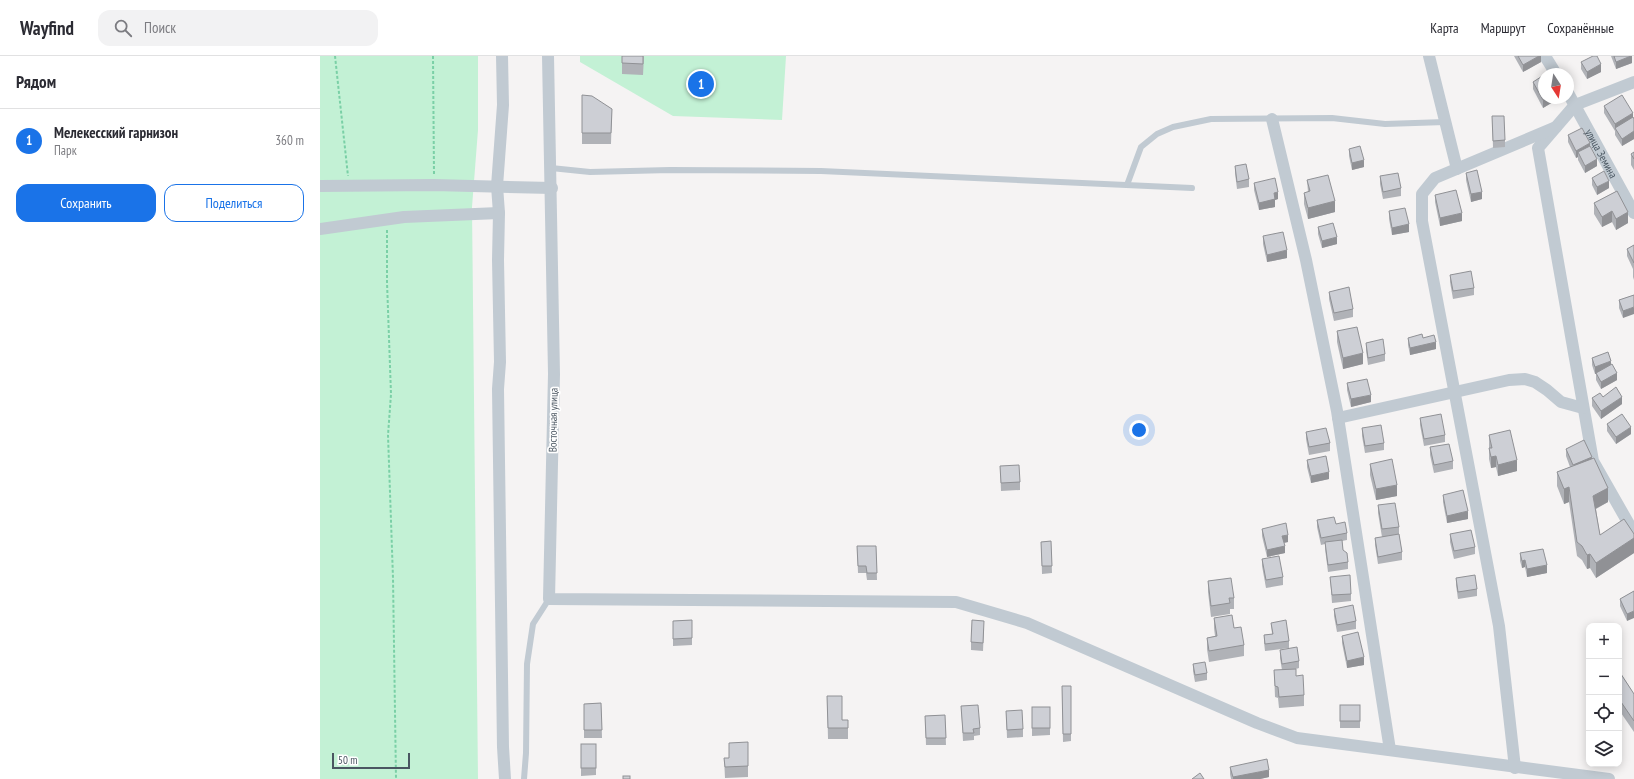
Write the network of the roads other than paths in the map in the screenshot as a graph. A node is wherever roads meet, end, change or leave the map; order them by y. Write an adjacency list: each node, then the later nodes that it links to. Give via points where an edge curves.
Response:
1 (502, 56): 15 (street, via 503,105)
2 (548, 56): 11 (street, Восточная улица)
3 (1429, 56): 9 (street)
4 (1545, 56): 5 (street)
5 (1552, 68)
6 (1634, 82): 7 (street)
7 (1575, 105): 10 (street); 19 (street, улица Земина)
8 (1272, 119): 9 (lane, via 1332,118 1385,124); 13 (lane, via 1211,119 1174,127 1157,134 1142,147); 23 (street, via 1306,260)
9 (1445, 122): 12 (street)
10 (1556, 127): 12 (street); 22 (street, via 1538,148)
11 (551, 168): 13 (lane, via 590,172 821,170); 16 (street, Восточная улица)
12 (1457, 169): 21 (street, via 1435,178 1422,194 1422,221)
13 (1127, 185): 17 (lane)
14 (320, 186): 15 (street)
15 (497, 186): 16 (street); 18 (street)
16 (552, 188): 25 (street, Восточная улица, via 554,374)
17 (1192, 188)
18 (499, 213): 20 (street, via 387,219); 28 (street, via 498,389)
19 (1634, 213)
20 (320, 229)
21 (1456, 392): 22 (street, via 1525,379 1535,382 1561,402); 23 (street); 27 (street, via 1499,626)
22 (1584, 408): 24 (street, via 1593,461)
23 (1338, 418): 26 (street)
24 (1634, 533)
25 (549, 599): 26 (street, via 956,602 1027,622 1257,723 1297,738); 29 (lane, via 532,624 527,664)
26 (1390, 750): 27 (street)
27 (1515, 768): 30 (street)
28 (505, 779)
29 (524, 779)
30 (1609, 779)

